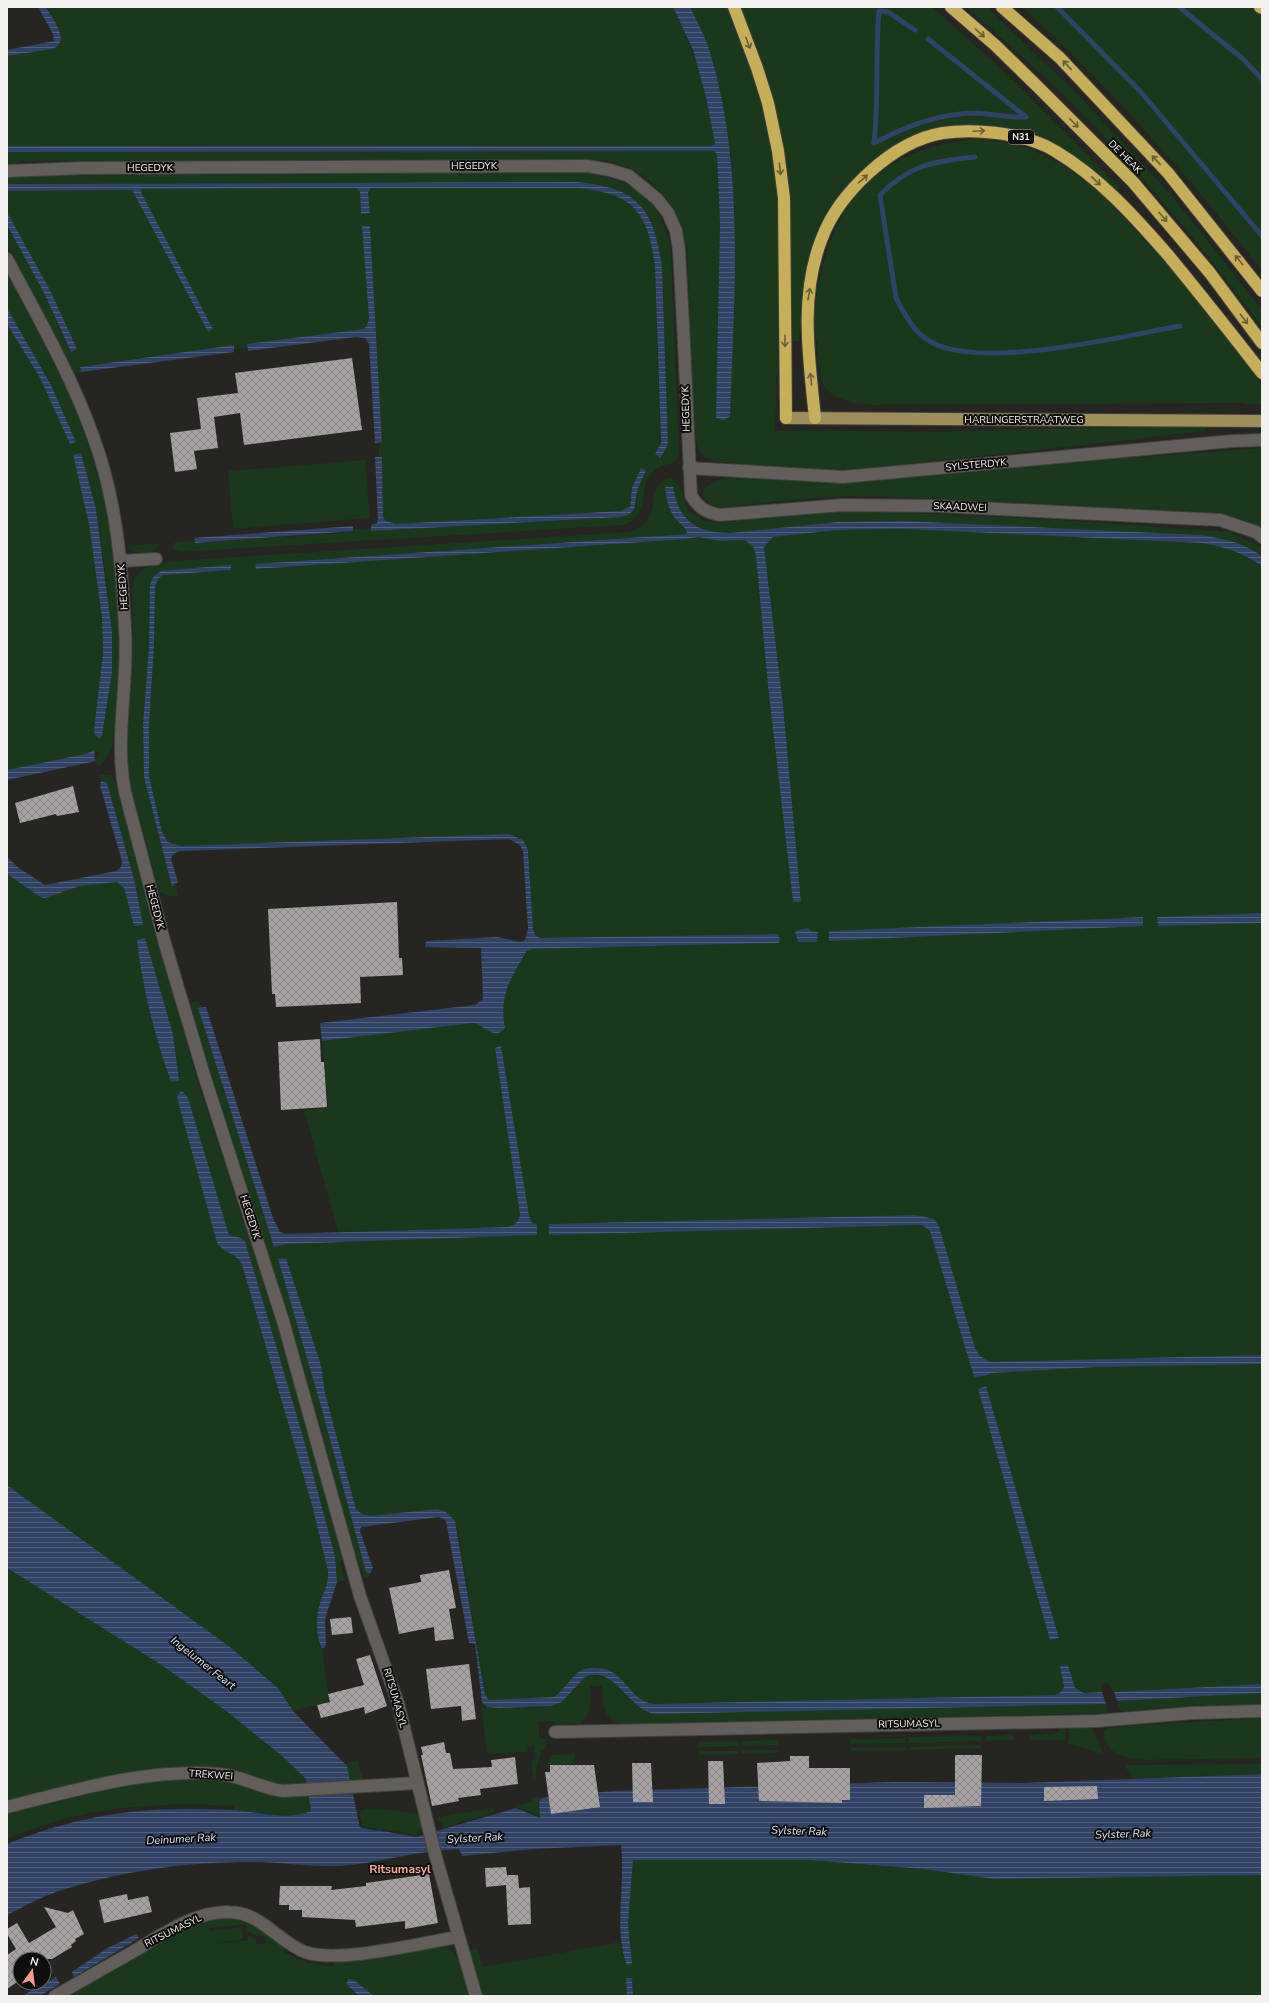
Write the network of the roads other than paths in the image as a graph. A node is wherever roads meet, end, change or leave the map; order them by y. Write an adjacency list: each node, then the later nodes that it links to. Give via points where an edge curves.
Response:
1 (734, 7): 9 (highway, one-way to 9, via 758,68 768,103 784,198)
2 (951, 7): 7 (highway, DE HEAK, one-way to 7, via 1038,87 1133,182 1210,273)
3 (1002, 7): 6 (highway, DE HEAK, one-way to 3, via 1168,172 1060,58)
4 (7, 171): 13 (street, HEGEDYK, via 92,168 587,166 629,176 657,199 668,213 676,231)
5 (7, 260): 16 (street, HEGEDYK, via 61,364 93,436 108,488)
6 (1262, 291)
7 (1262, 343)
8 (1262, 373): 10 (highway, N31, one-way to 8, via 806,332 813,269 822,238 837,209 855,186 882,162 911,143 941,133 986,131 1025,138 1053,150 1090,174 1140,223 1202,295)
9 (786, 418): 10 (main road, HARLINGERSTRAATWEG)
10 (815, 418): 11 (main road, HARLINGERSTRAATWEG)
11 (1260, 421)
12 (1262, 440): 13 (street, SYLSTERDYK, via 843,477)
13 (689, 468): 14 (street, SKAADWEI, via 691,495 695,502 709,513 719,516 843,505 938,506 1220,520)
14 (1262, 536)
15 (156, 558): 16 (street)
16 (121, 561): 17 (street, HEGEDYK, via 126,644 120,743 125,792 167,951 283,1321)
17 (348, 1554): 20 (street, RITSUMASYL, via 398,1703)
18 (1262, 1711): 19 (street, RITSUMASYL, via 1192,1713 1097,1721)
19 (556, 1732)
20 (417, 1783): 21 (street, TREKWEI, via 294,1791 275,1790 236,1776 167,1774 125,1779); 22 (street, RITSUMASYL)
21 (7, 1807)
22 (458, 1937): 23 (street, RITSUMASYL, via 358,1954 316,1955 297,1948 252,1917 240,1913 219,1913 170,1930); 24 (street, RITSUMASYL)
23 (55, 1996)
24 (476, 1996)

